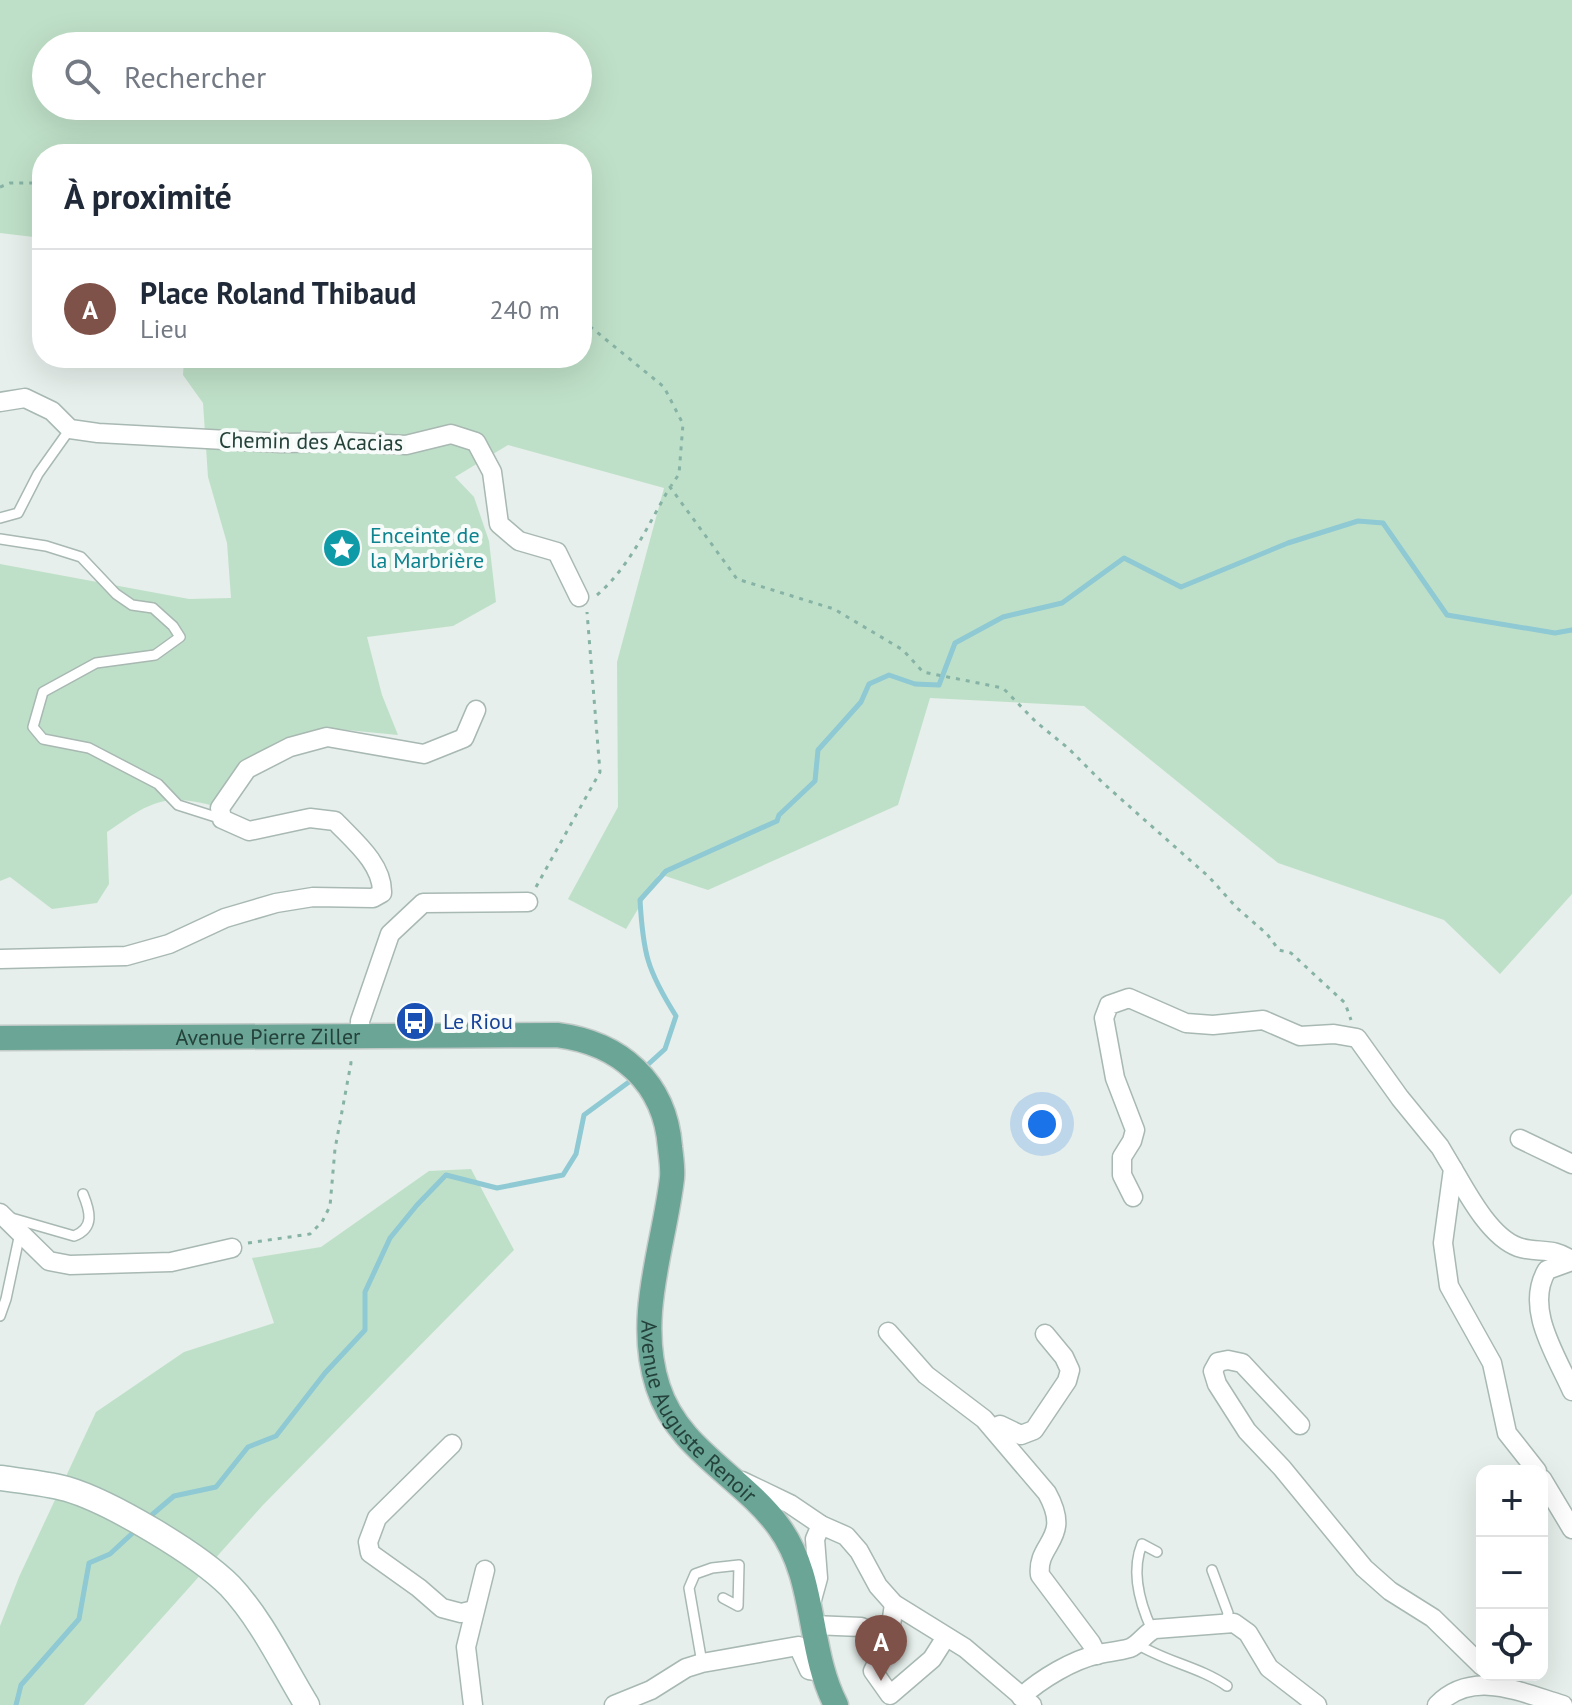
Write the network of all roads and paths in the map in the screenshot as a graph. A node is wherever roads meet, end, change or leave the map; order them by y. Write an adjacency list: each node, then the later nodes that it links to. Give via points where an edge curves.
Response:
1 (32, 183): 2 (path)
2 (0, 187)
3 (592, 328): 6 (path, via 664,387 683,424 679,474)
4 (0, 402): 5 (street, via 25,398 52,411)
5 (70, 429): 7 (lane, via 18,513); 9 (street, Chemin des Acacias, via 281,443 406,445 451,434 476,442 492,472 499,524 519,541 557,552)
6 (670, 487): 9 (path, via 608,585); 14 (path, via 737,579 834,609 903,650 923,672 1003,688 1209,877 1279,950 1291,953 1345,1003)
7 (0, 518)
8 (0, 539): 11 (lane, via 81,557 116,594 132,605 153,608 180,637 155,655 96,663 43,692 33,727 43,739 89,748 158,784 178,805)
9 (583, 600): 12 (path, via 600,772)
10 (476, 710): 11 (street, via 464,738 424,754 327,737 290,747 247,769 220,808)
11 (222, 819): 13 (street, via 249,831 310,818 335,821 371,861 382,893 373,898 313,897 276,903 126,956)
12 (528, 902): 16 (street, via 423,903 390,934)
13 (0, 959)
14 (1355, 1031): 20 (street); 22 (street, via 1300,1036 1263,1020 1186,1023 1129,998 1109,1005 1104,1018 1115,1078 1135,1130 1122,1157 1122,1175)
15 (0, 1038): 16 (main road, Avenue Pierre Ziller)
16 (353, 1044): 17 (main road, Avenue Pierre Ziller, via 582,1038 635,1069); 25 (path, via 330,1206 322,1222 310,1234)
17 (658, 1097): 35 (main road, Avenue Auguste Renoir, via 673,1175 647,1330 650,1360 677,1426)
18 (1520, 1139): 19 (street)
19 (1572, 1164)
20 (1453, 1169): 26 (street, via 1477,1209 1505,1239 1518,1247 1561,1253); 34 (street, via 1443,1243 1449,1286 1492,1363 1507,1433)
21 (83, 1194): 23 (lane, via 90,1222 74,1236)
22 (1133, 1197)
23 (2, 1215): 24 (street)
24 (20, 1233): 25 (street, via 49,1261 70,1265 171,1262); 27 (lane)
25 (232, 1248)
26 (1572, 1261): 30 (street, via 1547,1270 1537,1295 1540,1318)
27 (0, 1316)
28 (888, 1332): 32 (street, via 926,1375)
29 (1045, 1334): 32 (street, via 1064,1357 1070,1370 1067,1381 1034,1430 1021,1435 1000,1425)
30 (1572, 1391)
31 (1300, 1425): 53 (street, via 1242,1363 1218,1362 1213,1371 1217,1384 1247,1431 1364,1568 1433,1618)
32 (994, 1428): 52 (street, via 1055,1507 1057,1526 1040,1575)
33 (452, 1444): 45 (street, via 377,1518 368,1542 370,1553 442,1608)
34 (1532, 1465)
35 (726, 1473): 38 (street); 46 (main road, Avenue Auguste Renoir, via 790,1544)
36 (0, 1478): 60 (main road, via 89,1498 193,1556 248,1608)
37 (1548, 1489): 39 (street)
38 (821, 1525): 44 (street, via 846,1536); 46 (street, via 815,1539 818,1578)
39 (1572, 1529)
40 (1157, 1552): 48 (lane, via 1142,1544 1137,1556 1142,1607)
41 (485, 1570): 45 (street)
42 (1212, 1570): 47 (lane, via 1228,1613)
43 (723, 1598): 54 (lane, via 738,1606 739,1565 695,1574 689,1588)
44 (894, 1604): 49 (street); 50 (street)
45 (474, 1610): 61 (street, via 466,1647)
46 (811, 1617): 50 (street); 55 (main road, Avenue Auguste Renoir)
47 (1226, 1623): 48 (street); 64 (street, via 1244,1628 1269,1668)
48 (1152, 1630): 51 (street)
49 (946, 1637): 50 (street, via 932,1659 890,1695 873,1671); 59 (street)
50 (889, 1639)
51 (1137, 1644): 52 (street); 58 (lane)
52 (1097, 1655): 59 (street, via 1030,1689)
53 (1476, 1660)
54 (702, 1663): 55 (street, via 798,1646 809,1670); 62 (street)
55 (823, 1672): 63 (main road, Avenue Auguste Renoir)
56 (1489, 1681): 65 (street)
57 (1495, 1681): 66 (street)
58 (1227, 1686)
59 (1027, 1701)
60 (307, 1705)
61 (473, 1705)
62 (614, 1705)
63 (836, 1705)
64 (1317, 1705)
65 (1437, 1705)
66 (1563, 1705)

